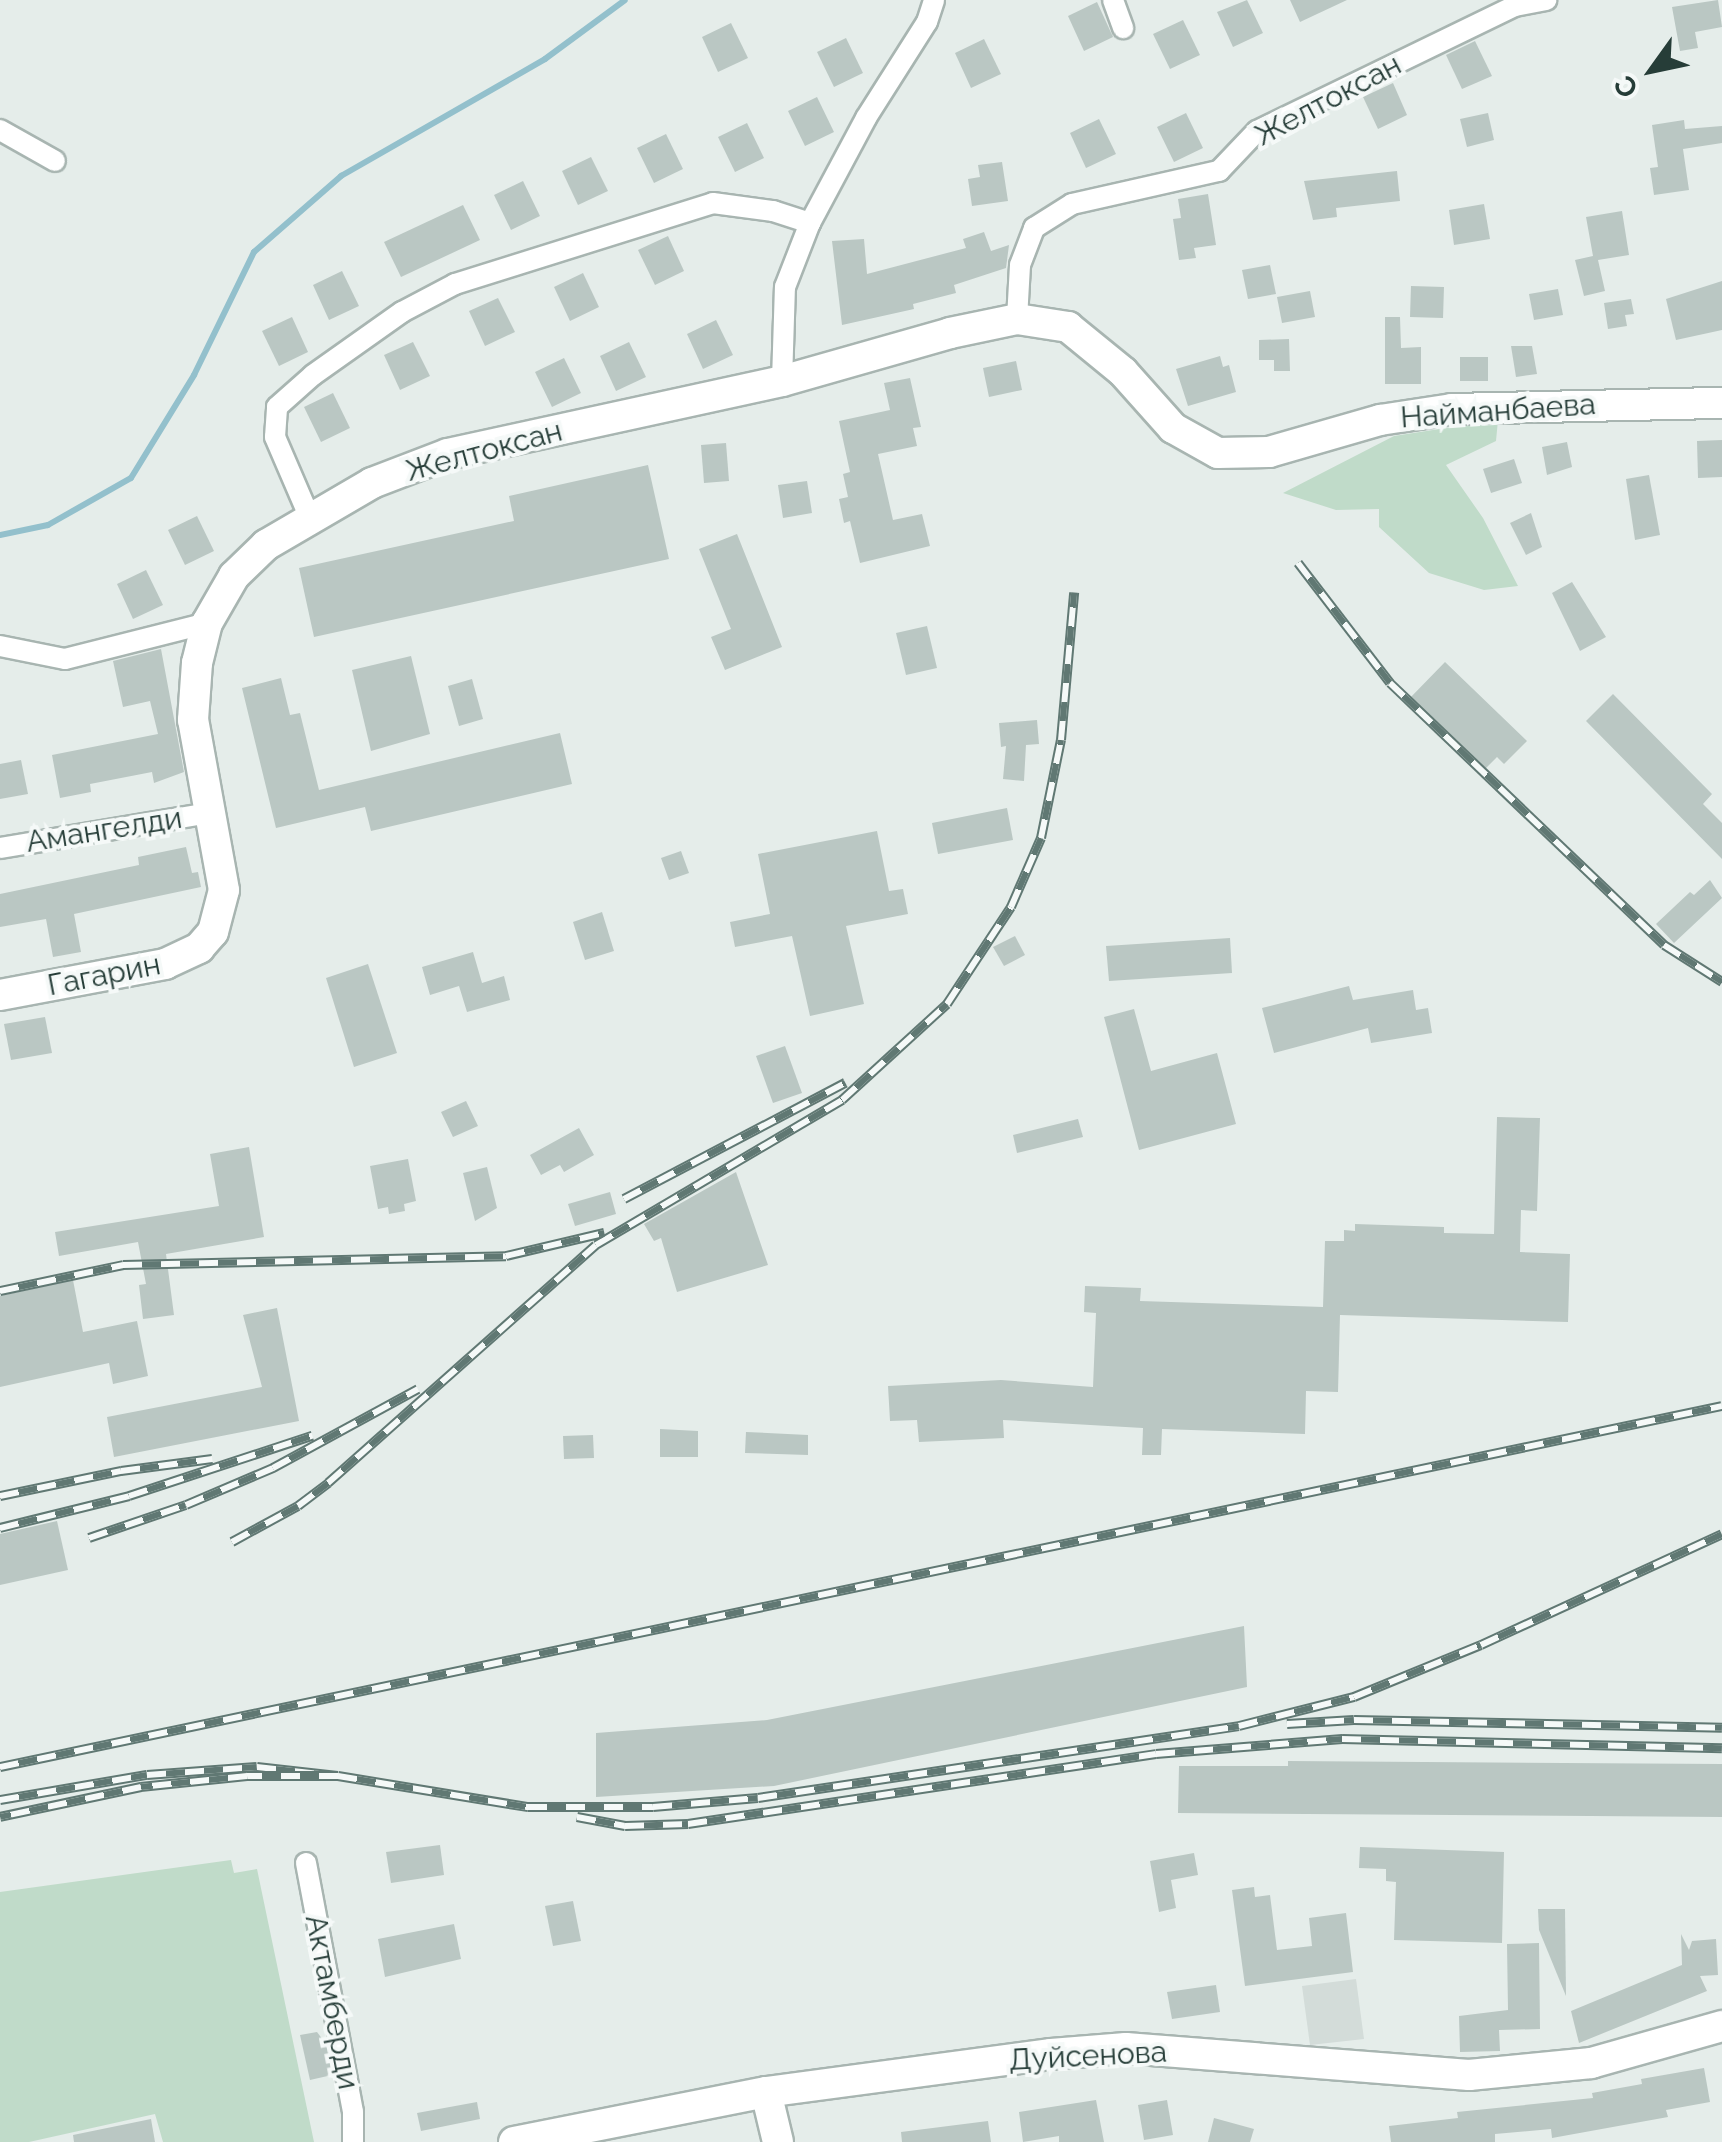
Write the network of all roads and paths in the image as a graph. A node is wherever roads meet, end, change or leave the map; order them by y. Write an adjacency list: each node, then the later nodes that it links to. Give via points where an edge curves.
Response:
1 (934, 0): 7 (street)
2 (1113, 0): 4 (street)
3 (1546, 0): 8 (street, Желтоксан, via 1515,6 1257,130 1219,171 1072,204 1034,228 1020,265)
4 (1123, 28)
5 (0, 130): 6 (street)
6 (56, 160)
7 (810, 222): 9 (street, via 785,287); 12 (street, via 713,202 455,284 402,312 278,407 274,437)
8 (1016, 319): 9 (main road, Желтоксан); 11 (main road, Желтоксан, via 1068,327 1123,372 1173,428)
9 (782, 381): 12 (main road, Желтоксан, via 448,454)
10 (1722, 403): 11 (main road, Найманбаева, via 1452,408 1380,420 1269,452)
11 (1218, 453)
12 (309, 516): 13 (main road, Желтоксан, via 234,576)
13 (206, 623): 14 (street, via 65,659); 15 (main road, Желтоксан, via 193,720)
14 (0, 646)
15 (209, 813): 16 (street, Амангелди); 17 (main road, Желтоксан)
16 (0, 848)
17 (224, 890): 18 (main road, Гагарин, via 213,932 184,957)
18 (0, 995)
19 (306, 1863): 22 (street, Актамберди)
20 (1722, 2026): 21 (main road, Дуйсенова, via 1537,2071 1388,2072 1126,2048)
21 (766, 2092): 23 (main road, Дуйсенова); 24 (main road)
22 (353, 2142)
23 (514, 2142)
24 (778, 2142)

